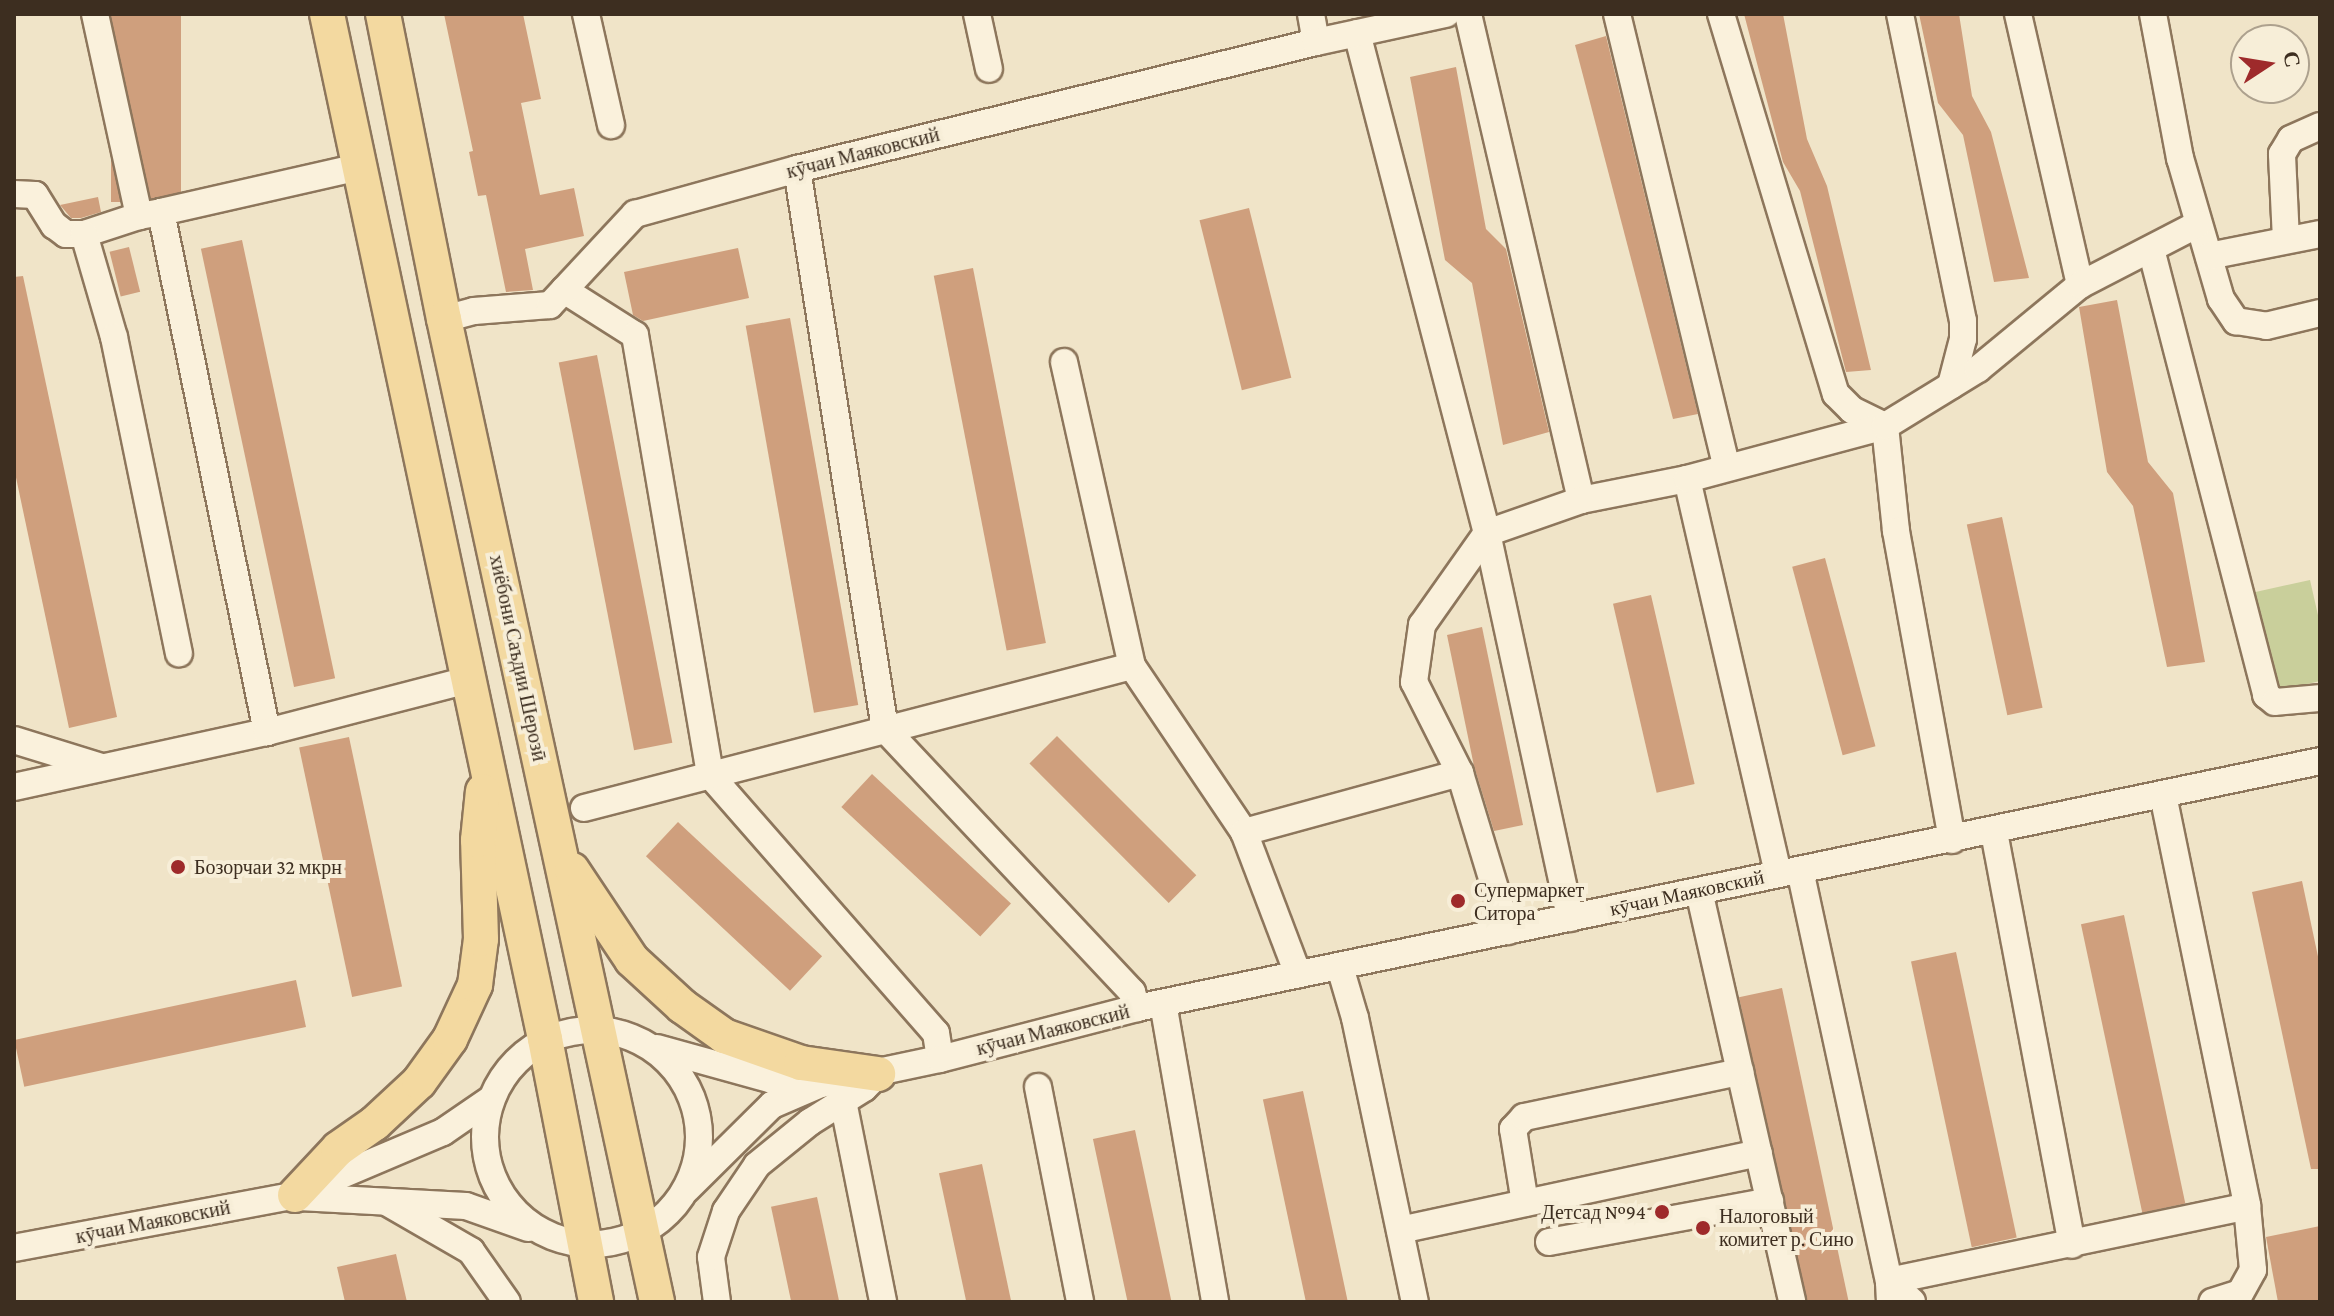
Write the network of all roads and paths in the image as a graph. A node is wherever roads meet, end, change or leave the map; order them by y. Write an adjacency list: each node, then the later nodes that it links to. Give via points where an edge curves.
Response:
1 (95, 14): 22 (street)
2 (327, 14): 19 (main road)
3 (383, 14): 32 (main road, хиёбони Саъдии Шерозӣ)
4 (586, 14): 17 (street)
5 (977, 14): 16 (street)
6 (1311, 14): 15 (street)
7 (1468, 14): 38 (street)
8 (1617, 14): 36 (street)
9 (1721, 14): 35 (street, via 1836,394 1852,410)
10 (1900, 14): 34 (street, via 1963,321)
11 (2018, 14): 29 (street)
12 (2153, 14): 23 (street)
13 (1438, 15): 14 (street, кӯчаи Маяковский)
14 (1357, 33): 15 (street, кӯчаи Маяковский); 39 (street)
15 (1316, 42): 20 (street, кӯчаи Маяковский)
16 (989, 69)
17 (611, 125)
18 (2320, 126): 26 (street, via 2291,139 2282,154)
19 (359, 167): 22 (street); 42 (main road)
20 (797, 169): 30 (street, кӯчаи Маяковский, via 635,214); 44 (street)
21 (14, 194): 24 (street, via 35,195 54,225 66,234)
22 (150, 214): 24 (street); 45 (street)
23 (2198, 224): 27 (street); 28 (street)
24 (84, 234): 40 (street, via 114,337)
25 (2320, 234): 26 (street)
26 (2286, 240): 28 (street)
27 (2151, 249): 29 (street); 43 (street, via 2266,695 2275,702)
28 (2209, 256): 31 (street, via 2221,299 2236,321 2266,326)
29 (2080, 285): 34 (street)
30 (564, 290): 32 (street, кӯчаи Маяковский, via 550,305 474,311); 51 (street, via 635,335)
31 (2320, 313)
32 (444, 319): 58 (main road, хиёбони Саъдии Шерозӣ)
33 (1064, 362): 41 (street)
34 (1951, 385): 35 (street)
35 (1885, 426): 36 (street); 57 (street, via 1896,531)
36 (1727, 467): 37 (street)
37 (1687, 479): 38 (street); 59 (street)
38 (1581, 500): 39 (street)
39 (1487, 533): 50 (street, via 1422,625 1414,682); 61 (street)
40 (179, 653)
41 (1132, 666): 44 (street); 55 (street)
42 (468, 680): 45 (street); 48 (main road)
43 (2320, 698)
44 (885, 729): 51 (street); 66 (street, via 1132,992)
45 (267, 732): 49 (street)
46 (14, 740): 49 (street)
47 (2320, 761): 53 (street, кӯчаи Маяковский)
48 (486, 763): 68 (main road); 78 (main road, via 478,840 481,939 475,985 450,1039 419,1082 338,1149)
49 (103, 767): 52 (street)
50 (1460, 773): 55 (street); 62 (street)
51 (710, 775): 54 (street); 70 (street, via 936,1033)
52 (14, 787)
53 (2163, 795): 56 (street, кӯчаи Маяковский); 82 (street)
54 (584, 808)
55 (1244, 832): 64 (street)
56 (1994, 832): 57 (street, кӯчаи Маяковский); 88 (street)
57 (1952, 840): 59 (street, кӯчаи Маяковский)
58 (561, 853): 67 (main road, хиёбони Саъдии Шерозӣ); 72 (main road, via 632,960 724,1036 801,1063)
59 (1789, 872): 60 (street, кӯчаи Маяковский); 90 (street)
60 (1699, 891): 61 (street, кӯчаи Маяковский); 71 (street)
61 (1570, 918): 62 (street, кӯчаи Маяковский)
62 (1508, 931): 63 (street, кӯчаи Маяковский)
63 (1340, 967): 64 (street, кӯчаи Маяковский); 83 (street)
64 (1298, 974): 65 (street, кӯчаи Маяковский)
65 (1163, 1003): 66 (street, кӯчаи Маяковский); 97 (street)
66 (1137, 1008): 70 (street, кӯчаи Маяковский)
67 (598, 1029): 68 (street, кӯчаи Маяковский); 69 (street, кӯчаи Маяковский); 85 (main road, хиёбони Саъдии Шерозӣ)
68 (545, 1039): 75 (street, кӯчаи Маяковский, via 504,1075); 87 (main road)
69 (651, 1046): 74 (street, кӯчаи Маяковский, via 772,1080); 77 (street, кӯчаи Маяковский, via 675,1068 694,1106 698,1159)
70 (940, 1059): 72 (street, кӯчаи Маяковский)
71 (1740, 1072): 76 (street); 81 (street, via 1524,1117 1513,1129)
72 (878, 1074): 74 (street, кӯчаи Маяковский)
73 (1038, 1087): 96 (street)
74 (835, 1089): 77 (street, кӯчаи Маяковский, via 772,1105); 94 (street, via 810,1122 757,1165 726,1211 711,1257); 95 (street)
75 (491, 1099): 78 (street, кӯчаи Маяковский, via 443,1132); 84 (street, кӯчаи Маяковский, via 485,1129 487,1161 498,1190 517,1215)
76 (1759, 1153): 80 (street); 81 (street)
77 (687, 1189): 85 (street, кӯчаи Маяковский, via 667,1215)
78 (294, 1196): 79 (street, кӯчаи Маяковский); 89 (street, кӯчаи Маяковский)
79 (385, 1201): 84 (street, кӯчаи Маяковский, via 466,1206); 91 (street, via 471,1251)
80 (1770, 1201): 86 (street); 99 (street)
81 (1525, 1203): 83 (street)
82 (2247, 1206): 88 (street); 101 (street, via 2253,1270 2240,1293)
83 (1400, 1230): 98 (street)
84 (542, 1233): 87 (street, кӯчаи Маяковский)
85 (641, 1234): 87 (street, кӯчаи Маяковский); 93 (main road, хиёбони Саъдии Шерозӣ)
86 (1549, 1242)
87 (586, 1245): 92 (main road)
88 (2072, 1245): 90 (street)
89 (14, 1248)
90 (1890, 1291): 100 (street)
91 (507, 1302)
92 (596, 1302)
93 (657, 1302)
94 (717, 1302)
95 (883, 1302)
96 (1080, 1302)
97 (1215, 1302)
98 (1415, 1302)
99 (1792, 1302)
100 (1912, 1302)
101 (2212, 1302)

